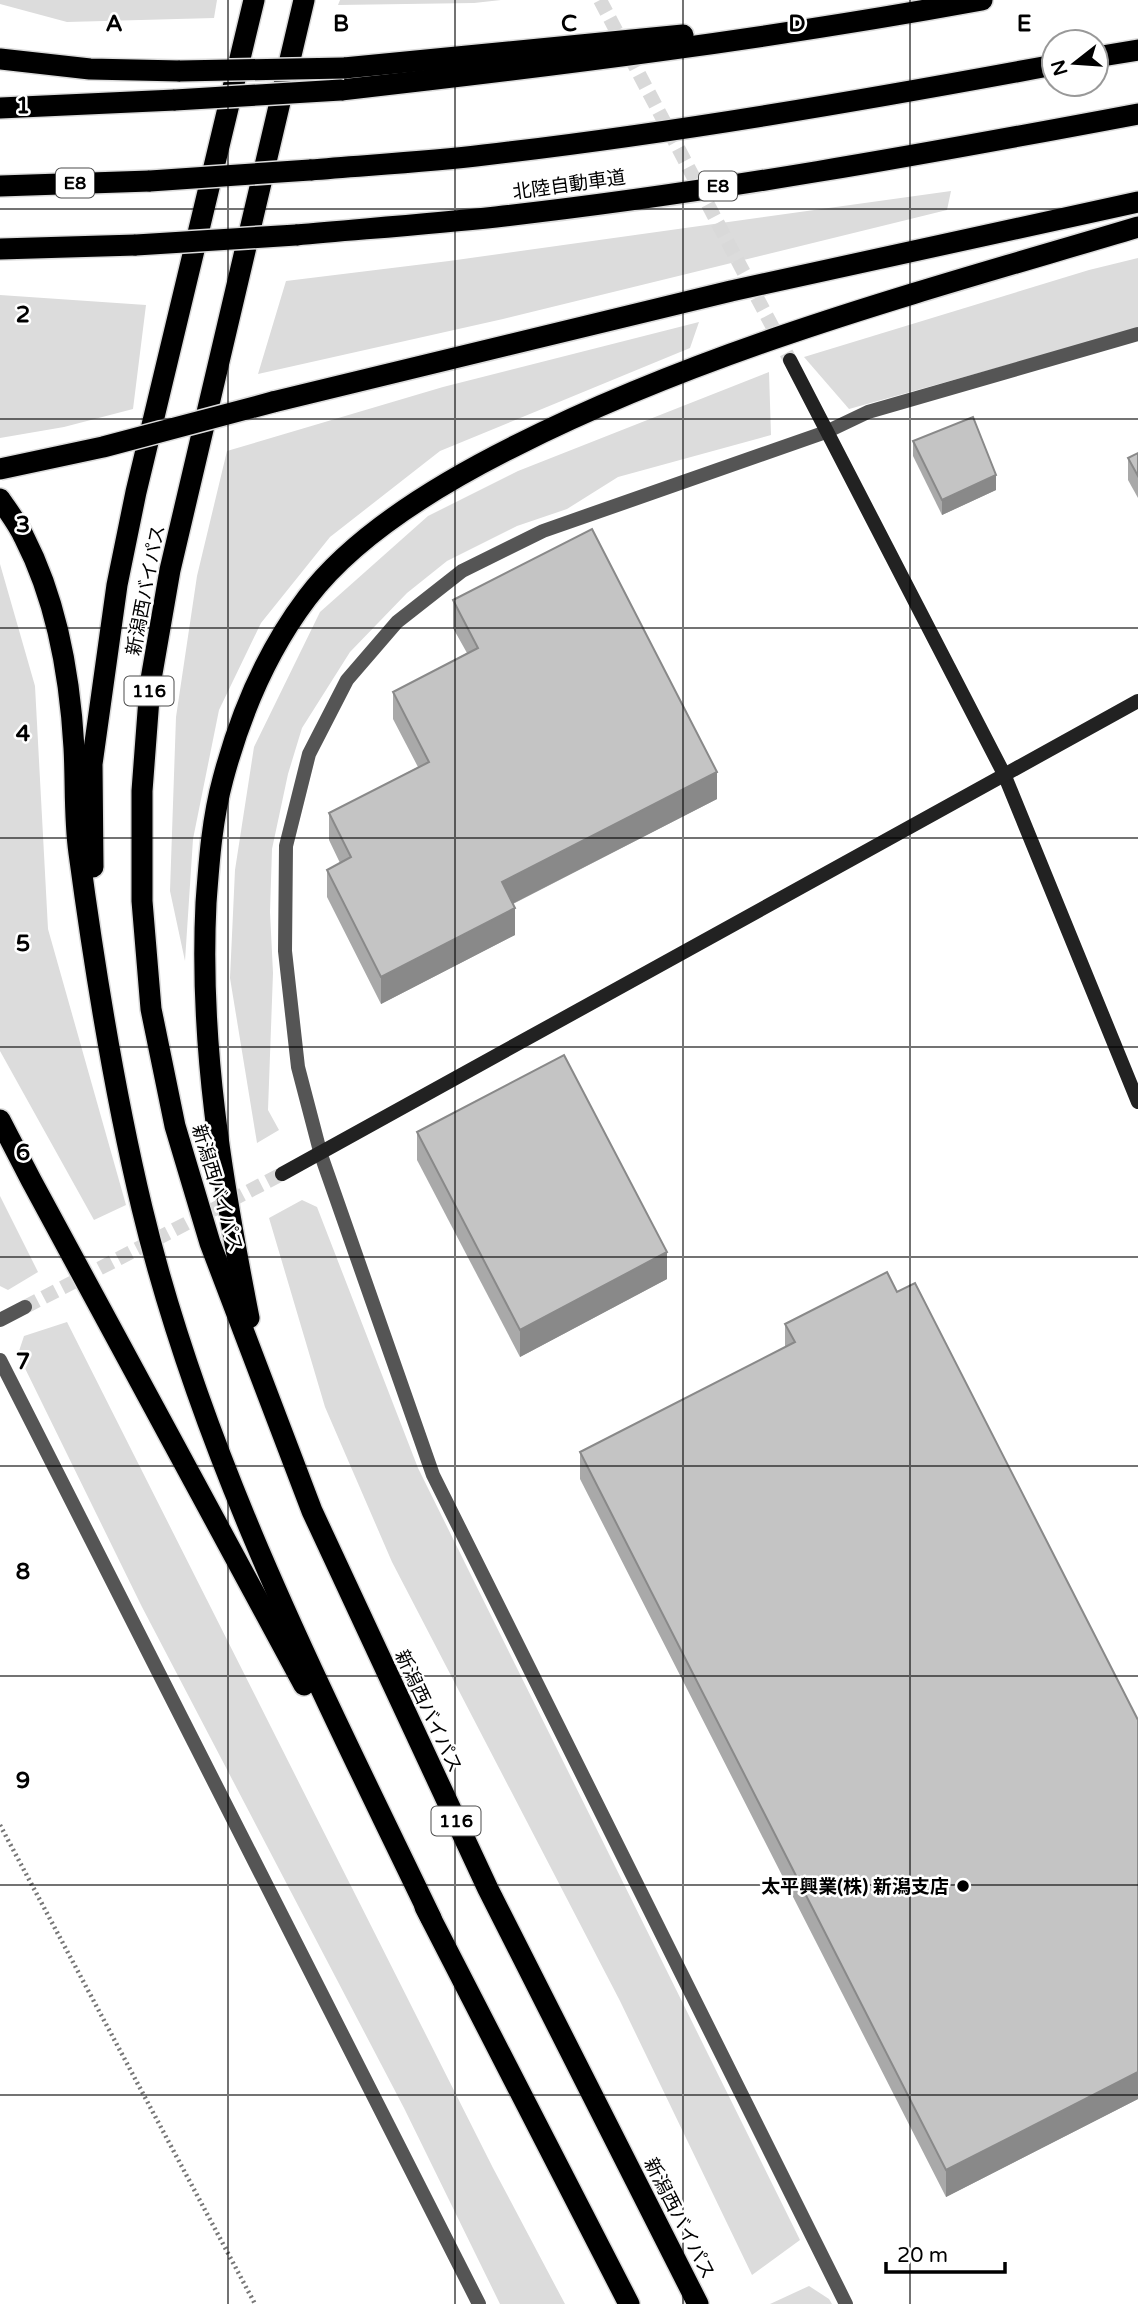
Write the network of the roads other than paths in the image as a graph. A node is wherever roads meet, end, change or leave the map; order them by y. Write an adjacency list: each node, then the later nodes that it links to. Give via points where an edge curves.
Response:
1 (254, 0): 22 (highway, via 117,585 92,764)
2 (304, 0): 30 (highway, 新潟西バイパス / 116, via 170,570 150,685 142,791 142,901 153,1022 179,1139 210,1242)
3 (982, 0): 4 (highway)
4 (867, 21): 7 (highway, bridge, via 344,68 90,69); 9 (highway, bridge, via 687,49 341,90)
5 (1138, 50): 6 (highway)
6 (1110, 55)
7 (0, 59)
8 (1040, 68): 11 (highway, 北陸自動車道 / E8, bridge, via 700,125 484,155 150,181)
9 (0, 108)
10 (1138, 114): 14 (highway, 北陸自動車道 / E8, bridge, via 928,153 496,217 296,235)
11 (0, 186)
12 (1138, 202): 18 (highway, bridge, via 718,294)
13 (1138, 227): 30 (highway, via 824,320 691,368 555,426 473,467 410,506 355,548 308,596 272,653 243,715 222,782 209,857 204,935 205,1026 214,1118)
14 (0, 249)
15 (1138, 334): 17 (street, via 868,412)
16 (790, 360): 17 (street)
17 (826, 432): 21 (street); 25 (street, via 543,531 462,571 397,622 347,680 309,754 286,846 285,951 298,1067)
18 (0, 469)
19 (0, 499): 22 (highway, via 24,536 44,585 62,651 74,743 78,848)
20 (1138, 701): 21 (street)
21 (1004, 774): 23 (street); 25 (street)
22 (100, 995): 31 (highway, via 142,1209 171,1317 209,1427 284,1612)
23 (1138, 1101)
24 (0, 1120): 31 (highway)
25 (321, 1155): 26 (street); 35 (street, via 433,1475)
26 (282, 1174)
27 (25, 1307): 28 (street)
28 (0, 1320)
29 (0, 1360): 32 (street)
30 (262, 1382): 34 (highway, 新潟西バイパス / 116, via 312,1511 396,1695 488,1889)
31 (430, 1917): 33 (highway)
32 (479, 2304)
33 (628, 2304)
34 (698, 2304)
35 (846, 2304)

